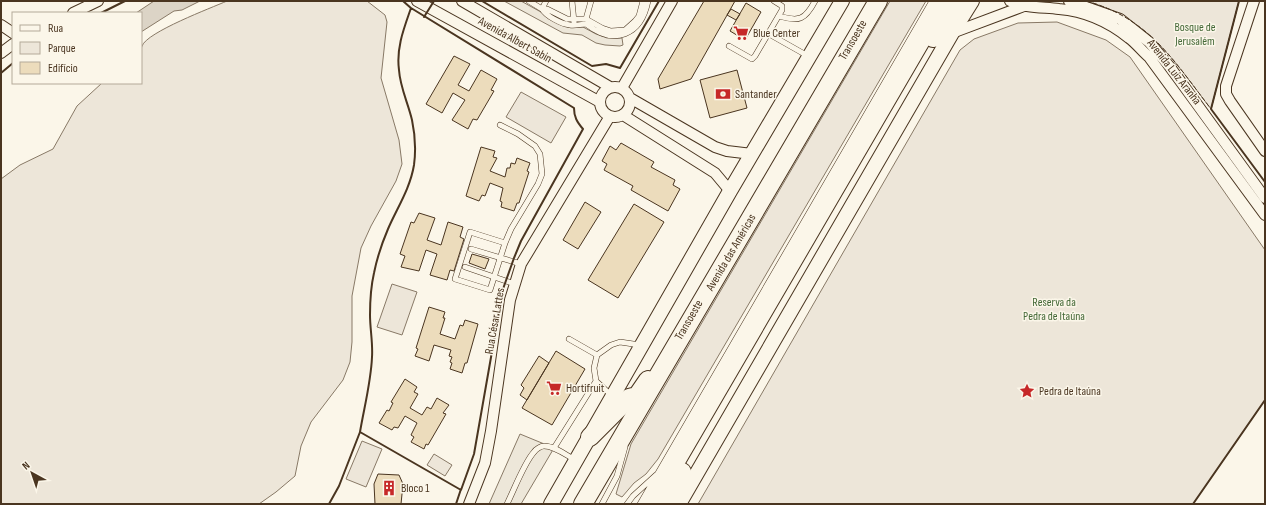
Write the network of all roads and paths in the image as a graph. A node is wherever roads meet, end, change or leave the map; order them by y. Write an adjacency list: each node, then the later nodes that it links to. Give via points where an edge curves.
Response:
1 (98, 1): 25 (street)
2 (418, 1): 41 (street, Avenida Albert Sabin)
3 (462, 1): 38 (street, Avenida Albert Sabin)
4 (529, 1): 24 (lane)
5 (546, 1): 24 (lane)
6 (572, 1): 28 (lane)
7 (591, 1): 27 (lane)
8 (643, 1): 27 (lane, via 636,21 625,30 611,31)
9 (648, 1): 28 (lane, via 639,25 624,34 606,36 586,24)
10 (672, 1): 39 (street)
11 (774, 1): 26 (lane, via 783,8)
12 (815, 1): 26 (lane, via 803,17 793,20)
13 (842, 1): 36 (main road)
14 (878, 1): 58 (highway, Avenida das Américas)
15 (932, 1): 70 (lane)
16 (944, 1): 37 (highway)
17 (960, 1): 37 (highway, via 923,53)
18 (972, 1): 32 (main road)
19 (1010, 1): 23 (street, Avenida Luíz Aranha)
20 (1056, 1): 23 (street, Avenida Luíz Aranha)
21 (1069, 1): 48 (street, Avenida Luíz Aranha, via 1120,19 1149,42)
22 (1254, 1): 45 (street, via 1226,86 1226,94)
23 (1023, 6): 32 (street, Avenida Luíz Aranha); 49 (street, Avenida Luíz Aranha, via 1061,9 1088,16 1112,26 1130,38 1149,57)
24 (542, 8): 28 (lane)
25 (75, 12)
26 (779, 16): 31 (lane)
27 (586, 18): 28 (lane)
28 (574, 22)
29 (1, 26): 30 (street)
30 (12, 32)
31 (769, 34): 34 (lane, via 752,59); 36 (lane)
32 (952, 34): 80 (main road)
33 (12, 45): 35 (street)
34 (729, 46)
35 (1, 53)
36 (809, 56): 46 (main road)
37 (904, 69): 62 (highway)
38 (610, 87): 39 (street); 41 (street, via 602,93)
39 (622, 88): 40 (street)
40 (630, 98): 42 (street, via 629,108); 46 (street, via 715,147)
41 (600, 102): 43 (street, via 603,110)
42 (623, 115): 43 (street); 47 (street, via 715,173)
43 (610, 116): 53 (street, Rua César Lattes)
44 (500, 125): 50 (lane, via 535,146 540,154 542,174)
45 (1265, 151)
46 (752, 154): 47 (main road)
47 (730, 191): 59 (main road)
48 (1265, 198)
49 (1265, 215)
50 (505, 243): 52 (lane); 55 (lane, via 470,232 455,279 490,290)
51 (472, 249): 52 (lane)
52 (500, 258): 53 (lane); 55 (lane)
53 (521, 264): 56 (street, Rua César Lattes)
54 (465, 267): 55 (lane)
55 (494, 276): 56 (lane)
56 (515, 284): 71 (street, Rua César Lattes, via 510,300 485,463)
57 (569, 339): 60 (lane)
58 (678, 344): 64 (highway, via 658,363 637,396 629,398); 74 (highway, Avenida das Américas)
59 (641, 346): 60 (lane, via 620,342); 63 (main road)
60 (597, 355): 61 (lane, via 594,368)
61 (596, 381): 63 (lane); 67 (lane)
62 (719, 388): 78 (highway); 79 (highway, via 713,412)
63 (612, 396): 64 (main road)
64 (590, 437): 68 (main road)
65 (629, 440): 66 (lane)
66 (625, 447): 69 (lane); 75 (lane, via 617,476)
67 (554, 448): 68 (lane); 72 (lane, via 546,446 534,451)
68 (576, 461): 73 (main road)
69 (614, 466)
70 (660, 470): 76 (lane); 77 (lane)
71 (469, 504)
72 (507, 504)
73 (551, 504)
74 (583, 504)
75 (602, 504)
76 (627, 504)
77 (640, 504)
78 (651, 504)
79 (667, 504)
80 (679, 504)

